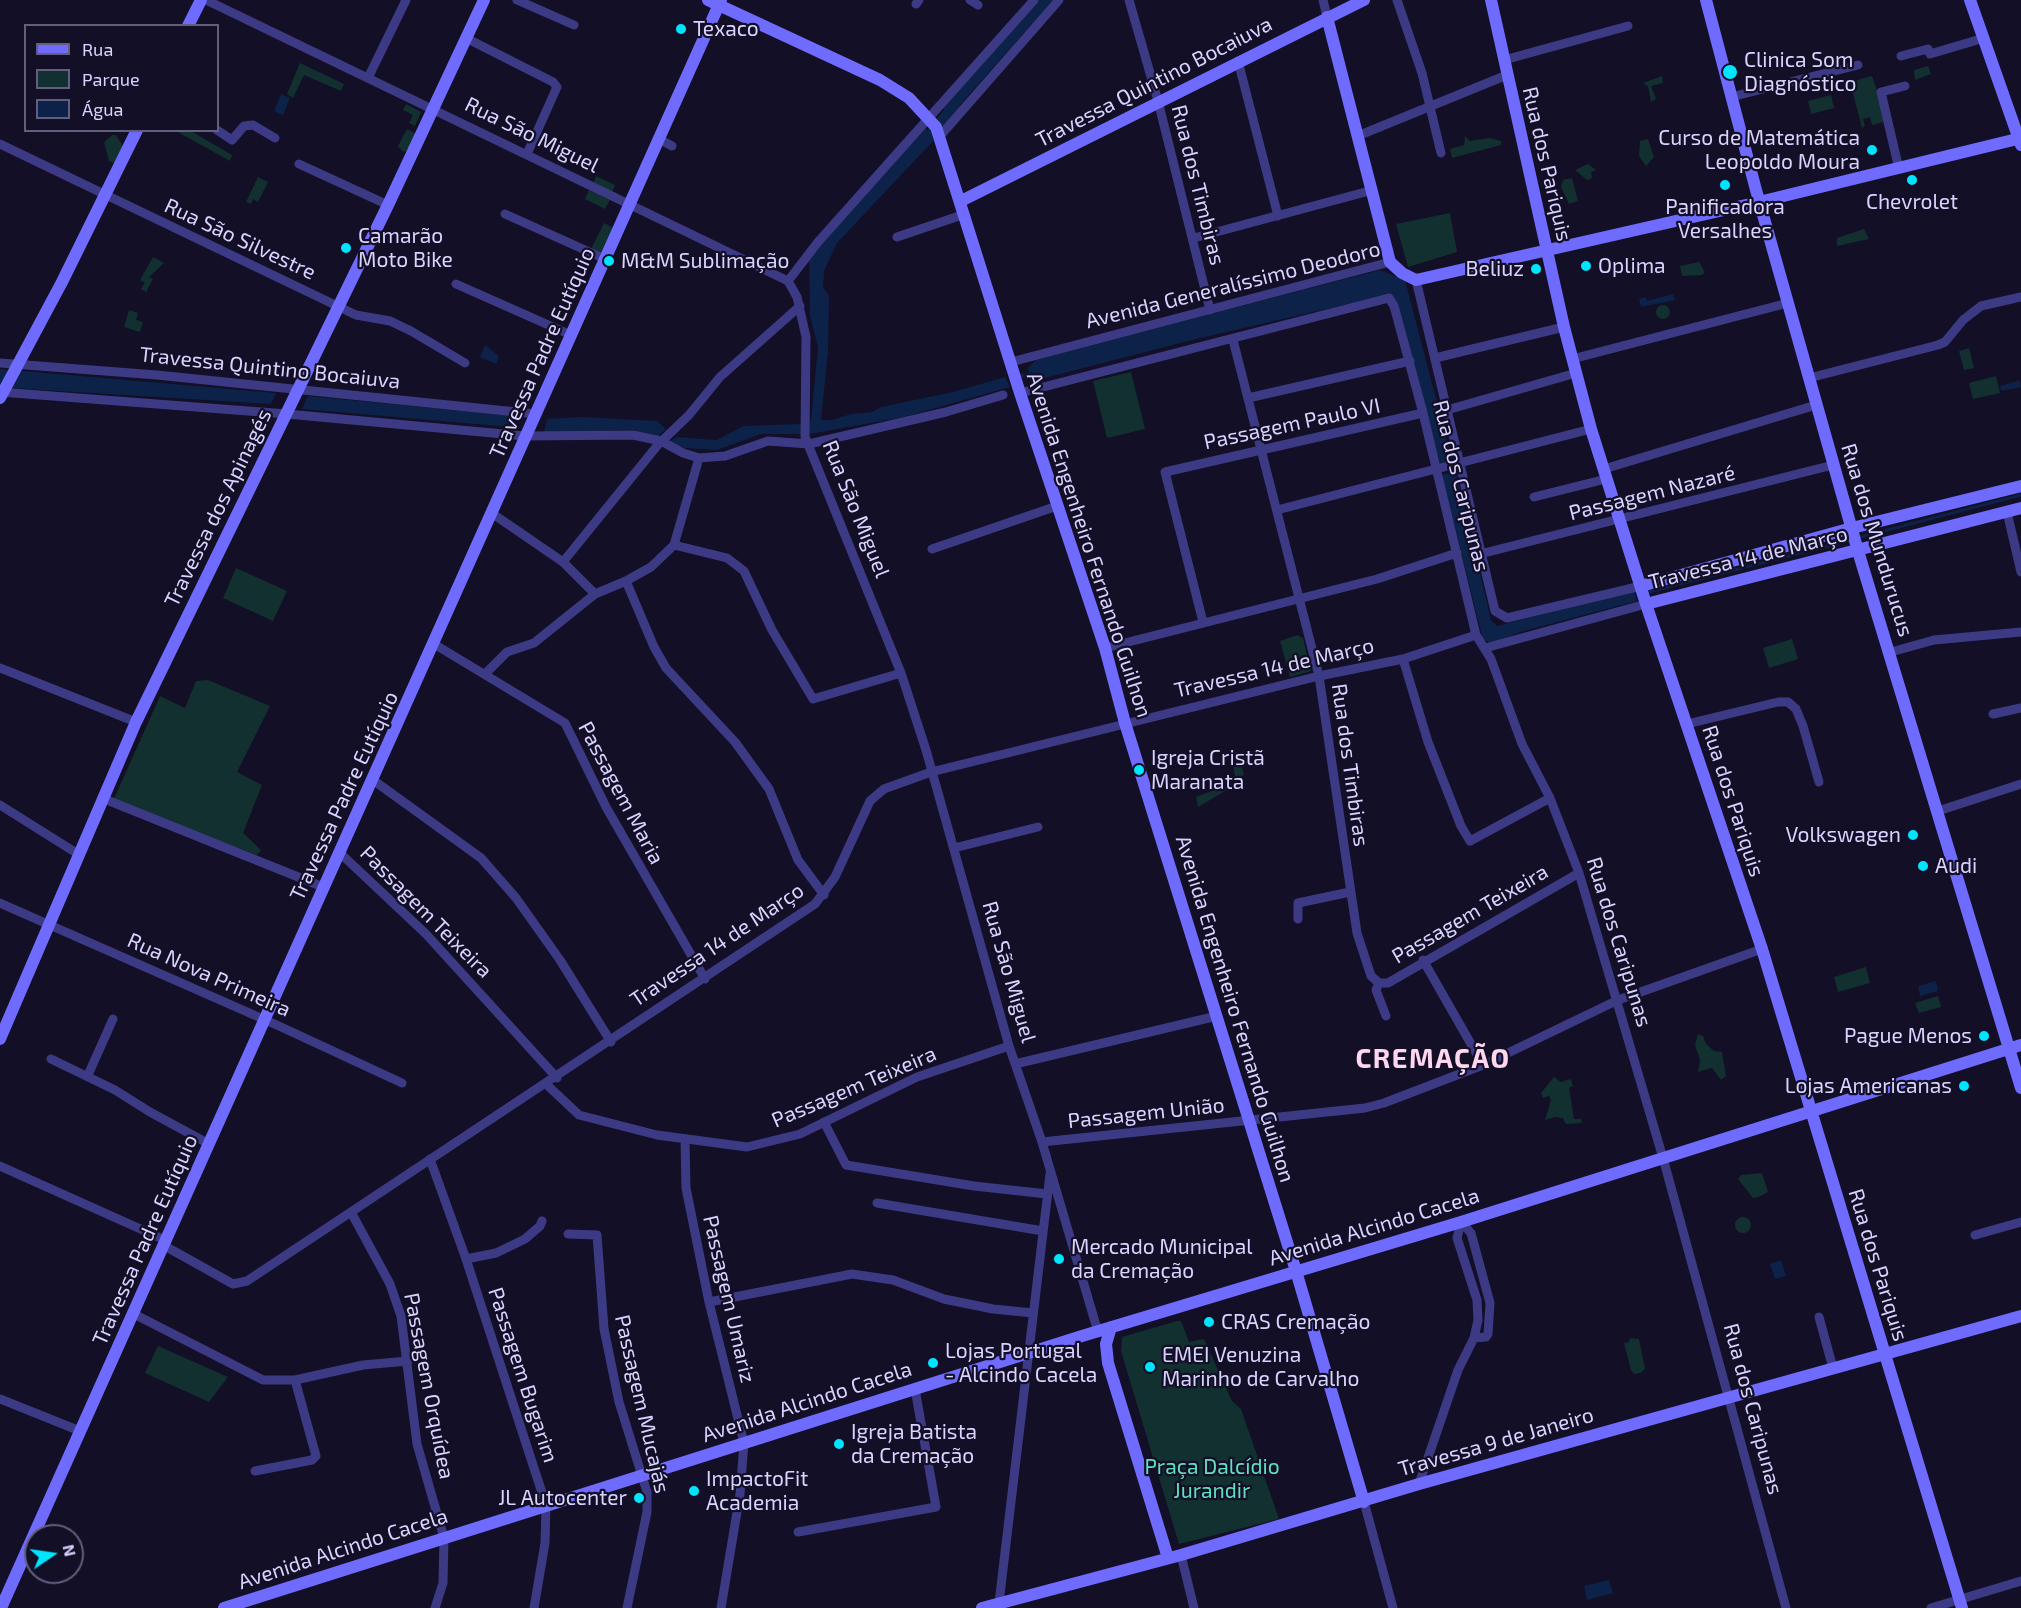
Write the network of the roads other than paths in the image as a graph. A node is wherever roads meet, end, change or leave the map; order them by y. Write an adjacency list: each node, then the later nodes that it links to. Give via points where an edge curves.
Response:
1 (201, 0): 17 (main road)
2 (206, 0): 27 (street, Rua São Miguel)
3 (406, 0): 27 (street)
4 (484, 0): 20 (main road, Travessa dos Apinagés)
5 (517, 0): 18 (street)
6 (1034, 0): 33 (street)
7 (1059, 0): 37 (street)
8 (1129, 0): 30 (street, Rua dos Timbiras)
9 (1323, 0): 16 (street)
10 (1364, 0): 16 (main road, Travessa Quintino Bocaiuva)
11 (1396, 0): 31 (street)
12 (1491, 0): 23 (main road, Rua dos Pariquis)
13 (1706, 0): 29 (main road, Rua dos Mundurucus)
14 (1970, 0): 21 (main road)
15 (716, 2): 33 (main road, Avenida Engenheiro Fernando Guilhon, via 880,80 909,98); 39 (main road, Travessa Padre Eutíquio)
16 (1328, 17): 24 (main road, Travessa Quintino Bocaiuva); 36 (main road)
17 (189, 24)
18 (574, 26)
19 (1628, 26): 23 (street)
20 (466, 38): 32 (main road, Travessa dos Apinagés); 44 (street, via 553,81 557,91)
21 (1984, 38): 22 (street, via 1930,54 1928,49); 40 (main road)
22 (1901, 56)
23 (1504, 60): 26 (main road, Rua dos Pariquis)
24 (1238, 61): 30 (main road, Travessa Quintino Bocaiuva); 55 (street)
25 (1858, 65): 29 (street)
26 (1507, 75): 31 (street); 58 (main road, Rua dos Pariquis)
27 (368, 78): 32 (street, Rua São Miguel)
28 (1905, 86): 46 (street, via 1881,92)
29 (1731, 97): 50 (main road, Rua dos Mundurucus)
30 (1158, 101): 49 (main road, Travessa Quintino Bocaiuva); 57 (street, Rua dos Timbiras)
31 (1431, 107): 36 (street); 43 (street)
32 (434, 108): 44 (street, Rua São Miguel); 51 (main road, Travessa dos Apinagés)
33 (930, 118): 37 (main road, Avenida Engenheiro Fernando Guilhon); 62 (street)
34 (219, 131): 38 (street, via 232,140 244,126 253,125)
35 (136, 132): 48 (main road)
36 (1360, 135): 47 (main road)
37 (940, 136): 49 (main road, Avenida Engenheiro Fernando Guilhon)
38 (275, 138)
39 (659, 139): 42 (street); 52 (main road, Travessa Padre Eutíquio)
40 (2020, 141): 46 (main road)
41 (0, 144): 48 (street, Rua São Silvestre)
42 (672, 146)
43 (1441, 153)
44 (527, 154): 52 (street, Rua São Miguel)
45 (299, 164): 51 (street)
46 (1899, 169): 50 (main road)
47 (1373, 190): 55 (street); 60 (main road)
48 (105, 195): 66 (street, Rua São Silvestre); 78 (main road)
49 (961, 201): 54 (main road, Avenida Engenheiro Fernando Guilhon)
50 (1759, 202): 58 (main road); 65 (main road, Rua dos Mundurucus)
51 (388, 206): 66 (main road, Travessa dos Apinagés)
52 (629, 206): 59 (main road, Travessa Padre Eutíquio); 62 (street, Rua São Miguel)
53 (505, 214): 59 (street)
54 (965, 214): 56 (street); 75 (main road, Avenida Engenheiro Fernando Guilhon)
55 (1278, 216): 57 (street)
56 (897, 237)
57 (1194, 238): 68 (street, Rua dos Timbiras)
58 (1547, 249): 61 (main road); 69 (main road, Rua dos Pariquis)
59 (605, 259): 70 (main road, Travessa Padre Eutíquio)
60 (1390, 262): 61 (main road, Avenida Generalíssimo Deodoro); 68 (street, Avenida Generalíssimo Deodoro)
61 (1416, 280): 72 (street, Rua dos Caripunas)
62 (788, 281): 67 (street, Rua São Miguel)
63 (456, 284): 70 (street)
64 (2021, 297): 80 (street, via 1981,306 1938,345)
65 (1788, 303): 73 (street); 80 (main road, Rua dos Mundurucus)
66 (339, 305): 77 (street, Rua São Silvestre, via 356,315 390,321); 81 (main road, Travessa dos Apinagés)
67 (800, 306): 93 (street, via 720,377 689,416); 94 (street, Rua São Miguel, via 806,337)
68 (1210, 310): 75 (street, Avenida Generalíssimo Deodoro)
69 (1564, 327): 72 (street); 73 (main road, Rua dos Pariquis)
70 (571, 335): 90 (main road, Travessa Padre Eutíquio)
71 (1233, 340): 74 (street, Rua dos Caripunas, via 1389,298); 82 (street); 85 (street, Rua dos Timbiras)
72 (1435, 358): 87 (street, Rua dos Caripunas)
73 (1572, 359): 79 (main road, Rua dos Pariquis)
74 (1410, 361): 85 (street); 88 (street, Rua dos Caripunas)
75 (1011, 362): 82 (main road, Avenida Engenheiro Fernando Guilhon)
76 (0, 363): 78 (street, Travessa Quintino Bocaiuva)
77 (465, 363)
78 (17, 364): 81 (street, Travessa Quintino Bocaiuva); 83 (main road)
79 (1576, 373): 87 (street); 91 (main road, Rua dos Pariquis)
80 (1809, 378): 86 (main road, Rua dos Mundurucus)
81 (298, 391): 89 (main road, Travessa dos Apinagés); 90 (street, Travessa Quintino Bocaiuva)
82 (1020, 393): 103 (main road, Avenida Engenheiro Fernando Guilhon)
83 (1, 394): 89 (street, Travessa Quintino Bocaiuva)
84 (1003, 395): 94 (street, via 946,412)
85 (1248, 398): 95 (street, Rua dos Timbiras)
86 (1816, 405): 98 (main road, Rua dos Mundurucus); 100 (street)
87 (1448, 410): 97 (street, Rua dos Caripunas)
88 (1423, 413): 95 (street, Passagem Paulo VI); 99 (street, Rua dos Caripunas)
89 (286, 414): 92 (street, Travessa Quintino Bocaiuva); 137 (main road, Travessa dos Apinagés)
90 (536, 414): 92 (main road, Travessa Padre Eutíquio)
91 (1592, 429): 97 (street); 100 (main road, Rua dos Pariquis)
92 (525, 436): 93 (street, Travessa Quintino Bocaiuva, via 627,434); 107 (main road, Travessa Padre Eutíquio)
93 (662, 440): 96 (street, Travessa Quintino Bocaiuva); 115 (street)
94 (807, 440): 96 (street, via 768,441 725,456); 132 (street, Rua São Miguel)
95 (1263, 452): 105 (street, Rua dos Timbiras); 123 (street, Passagem Paulo VI, via 1169,469 1163,474)
96 (699, 458): 110 (street)
97 (1459, 464): 99 (street); 114 (street, Rua dos Caripunas)
98 (1833, 465): 108 (street, Passagem Nazaré); 109 (main road, Rua dos Mundurucus)
99 (1437, 469): 105 (street); 113 (street, Rua dos Caripunas)
100 (1605, 474): 102 (street); 108 (main road, Rua dos Pariquis)
101 (2021, 486): 109 (main road, Travessa 14 de Março)
102 (1534, 497)
103 (1057, 506): 111 (street); 127 (main road, Avenida Engenheiro Fernando Guilhon)
104 (2021, 508): 106 (main road, Travessa 14 de Março)
105 (1277, 510): 120 (street, Rua dos Timbiras)
106 (2007, 512): 112 (main road, Travessa 14 de Março); 116 (street)
107 (493, 514): 115 (street); 126 (main road, Travessa Padre Eutíquio)
108 (1620, 521): 114 (street, Passagem Nazaré); 118 (main road, Rua dos Pariquis)
109 (1852, 528): 112 (main road, Rua dos Mundurucus); 118 (main road, Travessa 14 de Março)
110 (674, 545): 117 (street, via 651,567); 132 (street, via 711,552 744,570 772,630 813,699)
111 (932, 549)
112 (1858, 551): 121 (main road, Travessa 14 de Março); 129 (main road, Rua dos Mundurucus)
113 (1457, 554): 120 (street); 125 (street, Rua dos Caripunas)
114 (1480, 554): 122 (street, Rua dos Caripunas, via 1493,609)
115 (563, 562): 119 (street)
116 (2021, 573)
117 (626, 581): 119 (street); 155 (street, via 666,668 735,742 769,789 798,860)
118 (1641, 586): 121 (main road, Rua dos Pariquis); 122 (street, Travessa 14 de Março)
119 (595, 594): 133 (street, via 541,638 507,652)
120 (1300, 598): 123 (street); 134 (street, Rua dos Timbiras)
121 (1646, 604): 128 (street, Travessa 14 de Março); 139 (main road, Rua dos Pariquis)
122 (1507, 618)
123 (1203, 622): 127 (street)
124 (2021, 632): 129 (street, via 1934,640)
125 (1476, 635): 128 (street, Rua dos Caripunas); 130 (street, Travessa 14 de Março)
126 (434, 644): 133 (street, Passagem Maria); 141 (main road, Travessa Padre Eutíquio)
127 (1105, 648): 138 (main road, Avenida Engenheiro Fernando Guilhon)
128 (1485, 648): 145 (street, Rua dos Caripunas, via 1522,744)
129 (1891, 652): 147 (main road, Rua dos Mundurucus)
130 (1403, 659): 134 (street, Travessa 14 de Março); 145 (street, via 1428,742 1470,841)
131 (0, 668): 137 (street)
132 (901, 673): 140 (street, Rua São Miguel)
133 (485, 674): 161 (street, Passagem Maria, via 566,723 606,807)
134 (1318, 676): 138 (street, Travessa 14 de Março); 154 (street, Rua dos Timbiras)
135 (2021, 708): 136 (street)
136 (1993, 714)
137 (136, 722): 144 (main road, Travessa dos Apinagés)
138 (1125, 723): 140 (street, Travessa 14 de Março); 164 (main road, Avenida Engenheiro Fernando Guilhon)
139 (1687, 724): 142 (street, via 1788,702 1796,709 1803,726); 159 (main road, Rua dos Pariquis)
140 (931, 772): 149 (street, Rua São Miguel); 155 (street, Travessa 14 de Março, via 884,789 870,801)
141 (373, 780): 150 (main road, Travessa Padre Eutíquio); 169 (street, via 481,858 516,898 560,960)
142 (1820, 783)
143 (2021, 784): 147 (street)
144 (102, 798): 151 (main road, Travessa dos Apinagés); 153 (street)
145 (1550, 798): 152 (street, Rua dos Caripunas)
146 (0, 805): 151 (street)
147 (1938, 811): 172 (main road, Rua dos Mundurucus)
148 (1038, 827): 149 (street)
149 (954, 848): 171 (street, Rua São Miguel)
150 (340, 853): 153 (main road, Travessa Padre Eutíquio); 177 (street, Passagem Teixeira, via 426,934)
151 (78, 854): 158 (main road, Travessa dos Apinagés)
152 (1579, 873): 160 (street, Passagem Teixeira); 163 (street, Rua dos Caripunas)
153 (323, 887): 167 (main road, Travessa Padre Eutíquio)
154 (1350, 892): 157 (street, via 1298,903); 162 (street, Rua dos Timbiras, via 1367,967)
155 (824, 895): 161 (street, Travessa 14 de Março)
156 (0, 903): 158 (street, Rua Nova Primeira)
157 (1298, 919)
158 (50, 924): 167 (street, Rua Nova Primeira); 168 (main road, Travessa dos Apinagés)
159 (1762, 948): 163 (street, Passagem União); 181 (main road, Rua dos Pariquis)
160 (1423, 960): 162 (street, Passagem Teixeira, via 1388,982); 175 (street)
161 (705, 979): 169 (street, Travessa 14 de Março)
162 (1379, 983): 165 (street, Rua dos Timbiras, via 1376,990)
163 (1618, 1000): 175 (street, Passagem União); 187 (street, Rua dos Caripunas)
164 (1217, 1016): 174 (street); 182 (main road, Avenida Engenheiro Fernando Guilhon)
165 (1386, 1016)
166 (112, 1019): 176 (street)
167 (265, 1020): 178 (street, Rua Nova Primeira); 186 (main road, Travessa Padre Eutíquio)
168 (0, 1039)
169 (611, 1042): 177 (street, Travessa 14 de Março)
170 (2021, 1045): 172 (main road, Avenida Alcindo Cacela)
171 (1009, 1046): 174 (street, Rua São Miguel); 183 (street, Passagem Teixeira, via 917,1077)
172 (2008, 1049): 180 (main road, Rua dos Mundurucus); 181 (main road, Avenida Alcindo Cacela)
173 (51, 1059): 176 (street)
174 (1015, 1064): 185 (street, Rua São Miguel)
175 (1483, 1065): 182 (street, Passagem União, via 1365,1108)
176 (88, 1076): 186 (street)
177 (557, 1078): 179 (street, Travessa 14 de Março)
178 (402, 1083)
179 (546, 1084): 184 (street, Passagem Teixeira, via 579,1115 629,1130); 188 (street, Travessa 14 de Março)
180 (2021, 1088)
181 (1811, 1112): 187 (main road, Avenida Alcindo Cacela); 212 (main road, Rua dos Pariquis)
182 (1248, 1119): 185 (street, Passagem União); 202 (main road, Avenida Engenheiro Fernando Guilhon)
183 (824, 1122): 184 (street, Passagem Teixeira, via 784,1140 747,1147); 191 (street, via 846,1165)
184 (685, 1139): 203 (street, Passagem Umariz, via 686,1188)
185 (1042, 1143): 190 (street, Rua São Miguel)
186 (209, 1144): 200 (main road, Travessa Padre Eutíquio)
187 (1663, 1158): 195 (main road, Avenida Alcindo Cacela); 218 (street, Rua dos Caripunas)
188 (430, 1159): 193 (street, Travessa 14 de Março); 201 (street, Passagem Bugarim)
189 (0, 1166): 200 (street)
190 (1050, 1172): 191 (street); 209 (street, Rua São Miguel)
191 (1047, 1194): 197 (street)
192 (877, 1203): 197 (street)
193 (352, 1214): 200 (street, Travessa 14 de Março, via 240,1284); 213 (street, Passagem Orquídea, via 390,1284 401,1316)
194 (542, 1221): 201 (street, via 525,1239 496,1253)
195 (1461, 1222): 202 (main road, Avenida Alcindo Cacela); 224 (street, via 1471,1233 1490,1303 1489,1332 1486,1337 1474,1338 1458,1370)
196 (2021, 1222): 199 (street)
197 (1042, 1231): 205 (street)
198 (568, 1234): 223 (street, Passagem Mucajás, via 597,1235 604,1329 619,1402)
199 (1975, 1235)
200 (164, 1243): 204 (main road, Travessa Padre Eutíquio)
201 (466, 1259): 226 (street, Passagem Bugarim)
202 (1296, 1271): 208 (main road, Avenida Alcindo Cacela); 225 (main road, Avenida Engenheiro Fernando Guilhon)
203 (709, 1302): 205 (street, via 852,1274 893,1280 944,1299 993,1310); 221 (street, Passagem Umariz)
204 (132, 1313): 216 (street, via 263,1380); 220 (main road, Travessa Padre Eutíquio)
205 (1033, 1313): 211 (street)
206 (2021, 1316): 212 (main road, Travessa 9 de Janeiro)
207 (1819, 1317): 215 (street)
208 (1111, 1328): 209 (main road, Avenida Alcindo Cacela); 214 (main road, via 1106,1344)
209 (1098, 1332): 210 (main road, Avenida Alcindo Cacela)
210 (1082, 1336): 211 (main road, Avenida Alcindo Cacela); 214 (main road, via 1099,1347)
211 (1029, 1353): 217 (main road, Avenida Alcindo Cacela); 231 (street)
212 (1884, 1353): 215 (main road, Travessa 9 de Janeiro); 232 (main road, Rua dos Pariquis)
213 (408, 1361): 216 (street, via 363,1365); 228 (street, Passagem Orquídea, via 417,1444)
214 (1108, 1363): 229 (main road)
215 (1833, 1368): 218 (main road, Travessa 9 de Janeiro)
216 (295, 1380): 222 (street, via 316,1456)
217 (915, 1389): 221 (main road, Avenida Alcindo Cacela); 227 (street, via 936,1507)
218 (1730, 1396): 224 (main road, Travessa 9 de Janeiro); 242 (street, Rua dos Caripunas)
219 (0, 1399): 220 (street)
220 (80, 1431): 233 (main road, Travessa Padre Eutíquio)
221 (744, 1443): 223 (main road, Avenida Alcindo Cacela); 238 (street, Passagem Umariz, via 740,1494)
222 (255, 1471)
223 (643, 1475): 226 (main road, Avenida Alcindo Cacela); 237 (street, Passagem Mucajás, via 648,1492 647,1512)
224 (1419, 1484): 225 (main road, Travessa 9 de Janeiro)
225 (1364, 1502): 229 (main road, Travessa 9 de Janeiro); 241 (street, Avenida Engenheiro Fernando Guilhon)
226 (546, 1505): 228 (main road, Avenida Alcindo Cacela); 236 (street, Passagem Bugarim, via 545,1543)
227 (798, 1532)
228 (444, 1538): 234 (main road, Avenida Alcindo Cacela); 235 (street, Passagem Orquídea, via 443,1583)
229 (1174, 1557): 231 (main road, Travessa 9 de Janeiro); 240 (street)
230 (2021, 1581): 232 (street)
231 (999, 1603): 239 (main road, Travessa 9 de Janeiro)
232 (1960, 1604): 243 (street)
233 (1, 1608)
234 (224, 1608)
235 (435, 1608)
236 (534, 1608)
237 (627, 1608)
238 (721, 1608)
239 (982, 1608)
240 (1194, 1608)
241 (1393, 1608)
242 (1786, 1608)
243 (1931, 1608)

